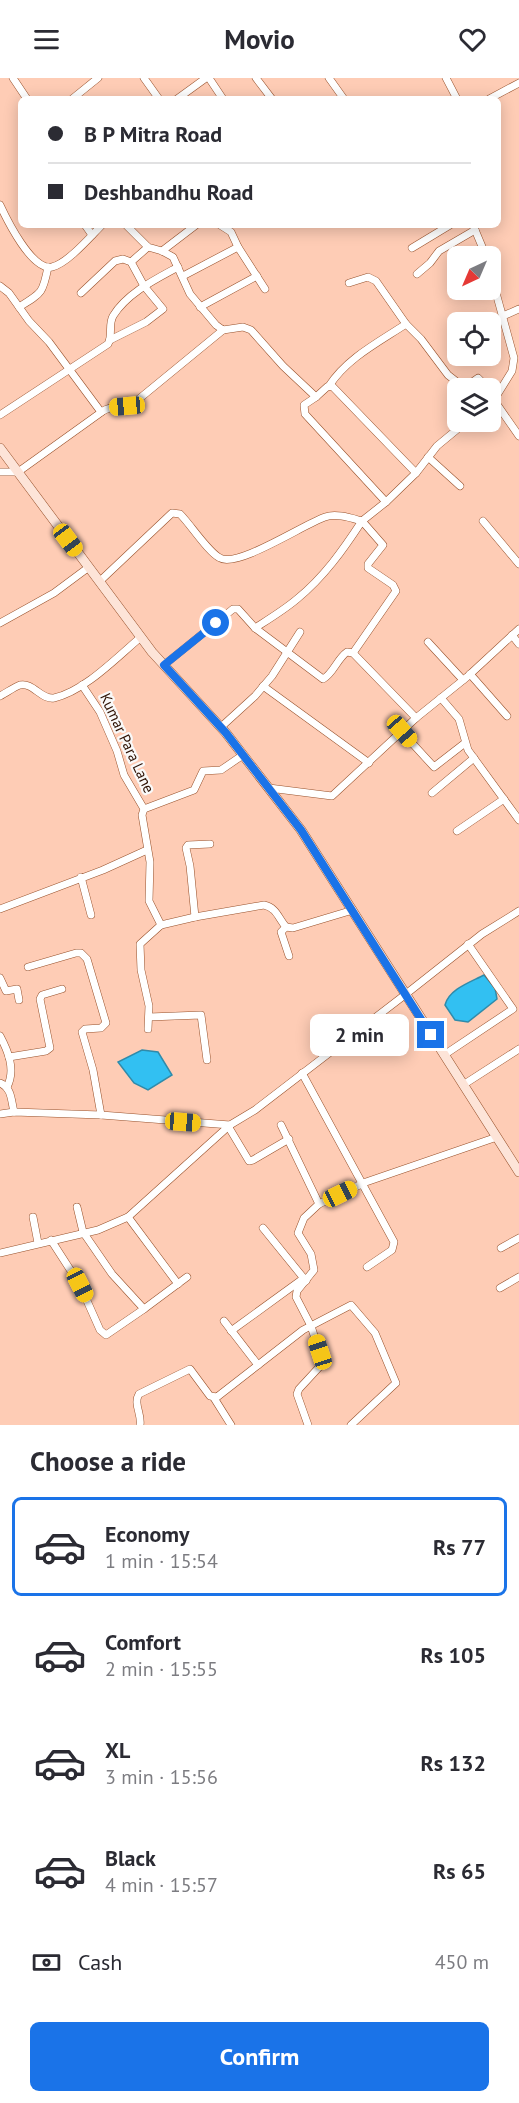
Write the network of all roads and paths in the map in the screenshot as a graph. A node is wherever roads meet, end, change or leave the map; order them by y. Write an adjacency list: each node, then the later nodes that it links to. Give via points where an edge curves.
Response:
1 (13, 78): 9 (street)
2 (98, 78): 10 (street)
3 (144, 78): 11 (street)
4 (208, 78): 12 (street); 13 (street)
5 (256, 78): 14 (street)
6 (329, 78): 15 (street)
7 (446, 78): 16 (street)
8 (519, 83): 17 (street)
9 (25, 96)
10 (76, 96)
11 (157, 96)
12 (182, 96)
13 (222, 96)
14 (270, 96)
15 (342, 96)
16 (454, 96)
17 (495, 96)
18 (0, 205): 19 (street)
19 (9, 222): 20 (street); 35 (street, via 29,253)
20 (0, 227)
21 (87, 228): 28 (street)
22 (99, 228): 28 (street)
23 (129, 228): 30 (street)
24 (192, 228): 33 (street)
25 (225, 228): 31 (street)
26 (445, 228): 32 (street)
27 (474, 228): 29 (street); 37 (street, via 439,251)
28 (92, 235): 35 (street, via 67,258)
29 (482, 246)
30 (148, 247): 33 (street); 34 (street)
31 (238, 247): 38 (street); 39 (street)
32 (412, 248)
33 (162, 251): 36 (street, via 173,257)
34 (131, 262): 42 (street); 44 (street, via 115,261)
35 (48, 267): 46 (street, via 44,288)
36 (178, 267): 38 (street); 42 (street)
37 (417, 274)
38 (183, 276): 47 (street)
39 (257, 276): 43 (street); 47 (street)
40 (349, 283): 50 (street, via 368,277 376,281)
41 (0, 286): 46 (street)
42 (144, 286): 52 (street, via 112,318); 52 (street, via 163,309)
43 (265, 290)
44 (81, 293)
45 (498, 300): 49 (street)
46 (19, 307): 54 (street)
47 (200, 307): 51 (street)
48 (519, 309): 49 (street)
49 (503, 316): 53 (street)
50 (406, 324): 55 (street); 57 (street, via 354,359)
51 (223, 330): 58 (street, via 251,330); 60 (street, via 134,403)
52 (111, 340): 54 (street)
53 (517, 357): 56 (street)
54 (70, 369): 60 (street); 61 (street)
55 (451, 378)
56 (501, 385)
57 (329, 386): 58 (street); 68 (street)
58 (316, 397): 70 (street, via 304,405 305,414)
59 (501, 409): 63 (street)
60 (101, 412): 67 (street)
61 (0, 415)
62 (454, 432): 65 (street)
63 (519, 436)
64 (0, 448): 67 (street)
65 (428, 457): 68 (street); 69 (street)
66 (0, 472): 67 (street)
67 (18, 472): 74 (street)
68 (416, 473): 70 (street)
69 (460, 486)
70 (386, 502): 71 (street)
71 (362, 521): 75 (street, via 327,516 227,561 215,554 180,514 172,513); 77 (street, via 342,552 298,599); 84 (street, via 383,545 368,568 396,591)
72 (483, 521): 73 (street)
73 (519, 564)
74 (89, 567): 75 (street); 76 (street, via 54,593)
75 (100, 581): 81 (street)
76 (0, 623)
77 (255, 628): 85 (street); 86 (street, via 238,609 233,609)
78 (519, 629): 80 (street)
79 (300, 632): 85 (street)
80 (512, 635): 83 (street); 87 (street)
81 (141, 637): 86 (street); 89 (street)
82 (428, 642): 88 (street)
83 (519, 644)
84 (353, 653): 85 (street, via 346,653 322,679); 94 (street)
85 (287, 654): 90 (street)
86 (164, 665): 95 (street)
87 (470, 674): 88 (street); 93 (street)
88 (463, 680): 92 (street)
89 (82, 685): 91 (street, via 54,698 25,685); 104 (street, Kumar Para Lane, via 100,712 124,775)
90 (263, 687): 95 (street); 100 (street)
91 (0, 696)
92 (441, 698): 94 (street); 97 (street, via 459,719)
93 (507, 716)
94 (416, 718): 96 (street)
95 (221, 727): 98 (street)
96 (402, 731): 97 (street, via 432,767); 100 (street)
97 (465, 743): 99 (street)
98 (243, 755): 101 (street); 104 (street, via 221,770 203,771 194,790)
99 (474, 758): 102 (street); 103 (street)
100 (369, 763): 101 (street, via 332,796)
101 (269, 788): 111 (street)
102 (432, 793)
103 (504, 799): 105 (street); 106 (street)
104 (144, 809): 108 (street, Kumar Para Lane)
105 (519, 820)
106 (457, 831)
107 (210, 844): 114 (street, via 186,848)
108 (147, 850): 109 (street); 115 (street, Kumar Para Lane, via 149,901)
109 (81, 877): 110 (street); 113 (street)
110 (0, 909)
111 (353, 910): 116 (street, via 315,923); 122 (street)
112 (519, 911): 117 (street)
113 (91, 915)
114 (195, 917): 115 (street); 116 (street, via 264,905 279,914)
115 (161, 925): 124 (street, via 140,944)
116 (286, 927): 118 (street, via 281,932)
117 (468, 944): 122 (street); 128 (street, via 513,1009)
118 (289, 956)
119 (28, 967): 136 (street, via 76,953 87,959 106,1023 82,1032)
120 (0, 978): 123 (street, via 6,991 17,989)
121 (62, 989): 129 (street, via 40,997 50,1048)
122 (406, 994): 128 (street); 131 (street)
123 (19, 1000)
124 (148, 1017): 125 (street); 130 (street, via 201,1015)
125 (148, 1029)
126 (0, 1036): 129 (street)
127 (519, 1049): 133 (street)
128 (444, 1055): 133 (street)
129 (9, 1057): 132 (street, via 11,1077)
130 (207, 1060)
131 (302, 1072): 138 (street); 142 (street)
132 (4, 1085): 134 (street, via 10,1091)
133 (463, 1085): 139 (street)
134 (14, 1112): 135 (street); 136 (street)
135 (0, 1114)
136 (102, 1115): 138 (street)
137 (281, 1125): 140 (street)
138 (229, 1126): 140 (street, via 249,1161); 146 (street)
139 (497, 1137): 141 (street); 142 (street)
140 (289, 1140): 143 (street)
141 (519, 1172)
142 (362, 1184): 143 (street); 154 (street, via 394,1246)
143 (319, 1204): 157 (street, via 304,1218 298,1233 314,1263 314,1270)
144 (76, 1207): 148 (street)
145 (33, 1217): 151 (street)
146 (128, 1217): 148 (street); 158 (street)
147 (263, 1228): 157 (street)
148 (83, 1232): 150 (street); 160 (street, via 112,1274)
149 (519, 1238): 152 (street)
150 (51, 1240): 151 (street); 160 (street, via 80,1285 103,1334 109,1334)
151 (38, 1242): 153 (street)
152 (501, 1248)
153 (1, 1250)
154 (367, 1267)
155 (187, 1277): 158 (street)
156 (519, 1277): 159 (street)
157 (305, 1279): 162 (street, via 296,1297); 163 (street)
158 (178, 1284): 160 (street)
159 (501, 1288)
160 (144, 1309)
161 (224, 1321): 163 (street)
162 (311, 1326): 164 (street); 168 (street, via 323,1363 297,1394); 169 (street, via 351,1305 375,1333 384,1351 396,1383)
163 (231, 1331): 164 (street)
164 (258, 1365): 165 (street)
165 (214, 1398): 166 (street, via 187,1369 139,1394 136,1400); 167 (street)
166 (140, 1425)
167 (231, 1425)
168 (308, 1425)
169 (351, 1425)

